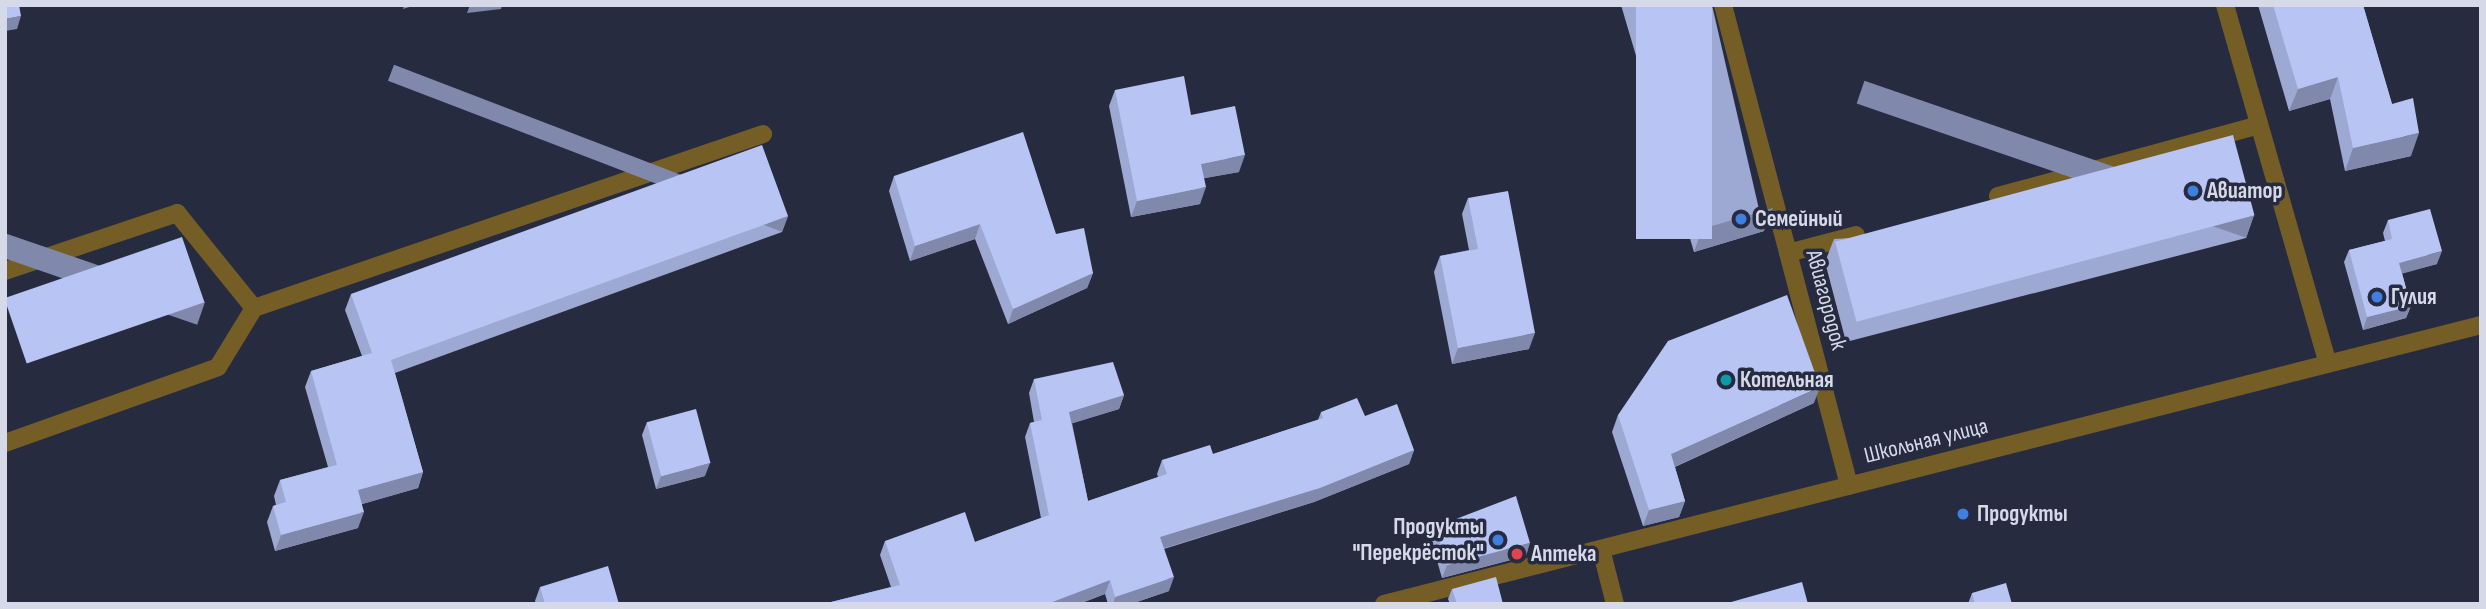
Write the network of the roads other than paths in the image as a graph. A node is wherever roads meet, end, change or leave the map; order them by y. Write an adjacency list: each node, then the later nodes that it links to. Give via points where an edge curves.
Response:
1 (1723, 5): 7 (street, Авиагородок)
2 (2225, 5): 3 (street)
3 (2259, 125): 5 (street); 11 (street)
4 (763, 134): 9 (street)
5 (1977, 202)
6 (1882, 228): 7 (street)
7 (1788, 253): 13 (street, Авиагородок)
8 (5, 271): 9 (street, via 177,213)
9 (254, 308): 12 (street, via 218,367)
10 (2481, 325): 11 (street, Школьная улица)
11 (2328, 364): 13 (street, Школьная улица)
12 (5, 443)
13 (1849, 486): 14 (street, Школьная улица)
14 (1601, 549): 15 (street, Школьная улица); 16 (street)
15 (1384, 604)
16 (1615, 604)

